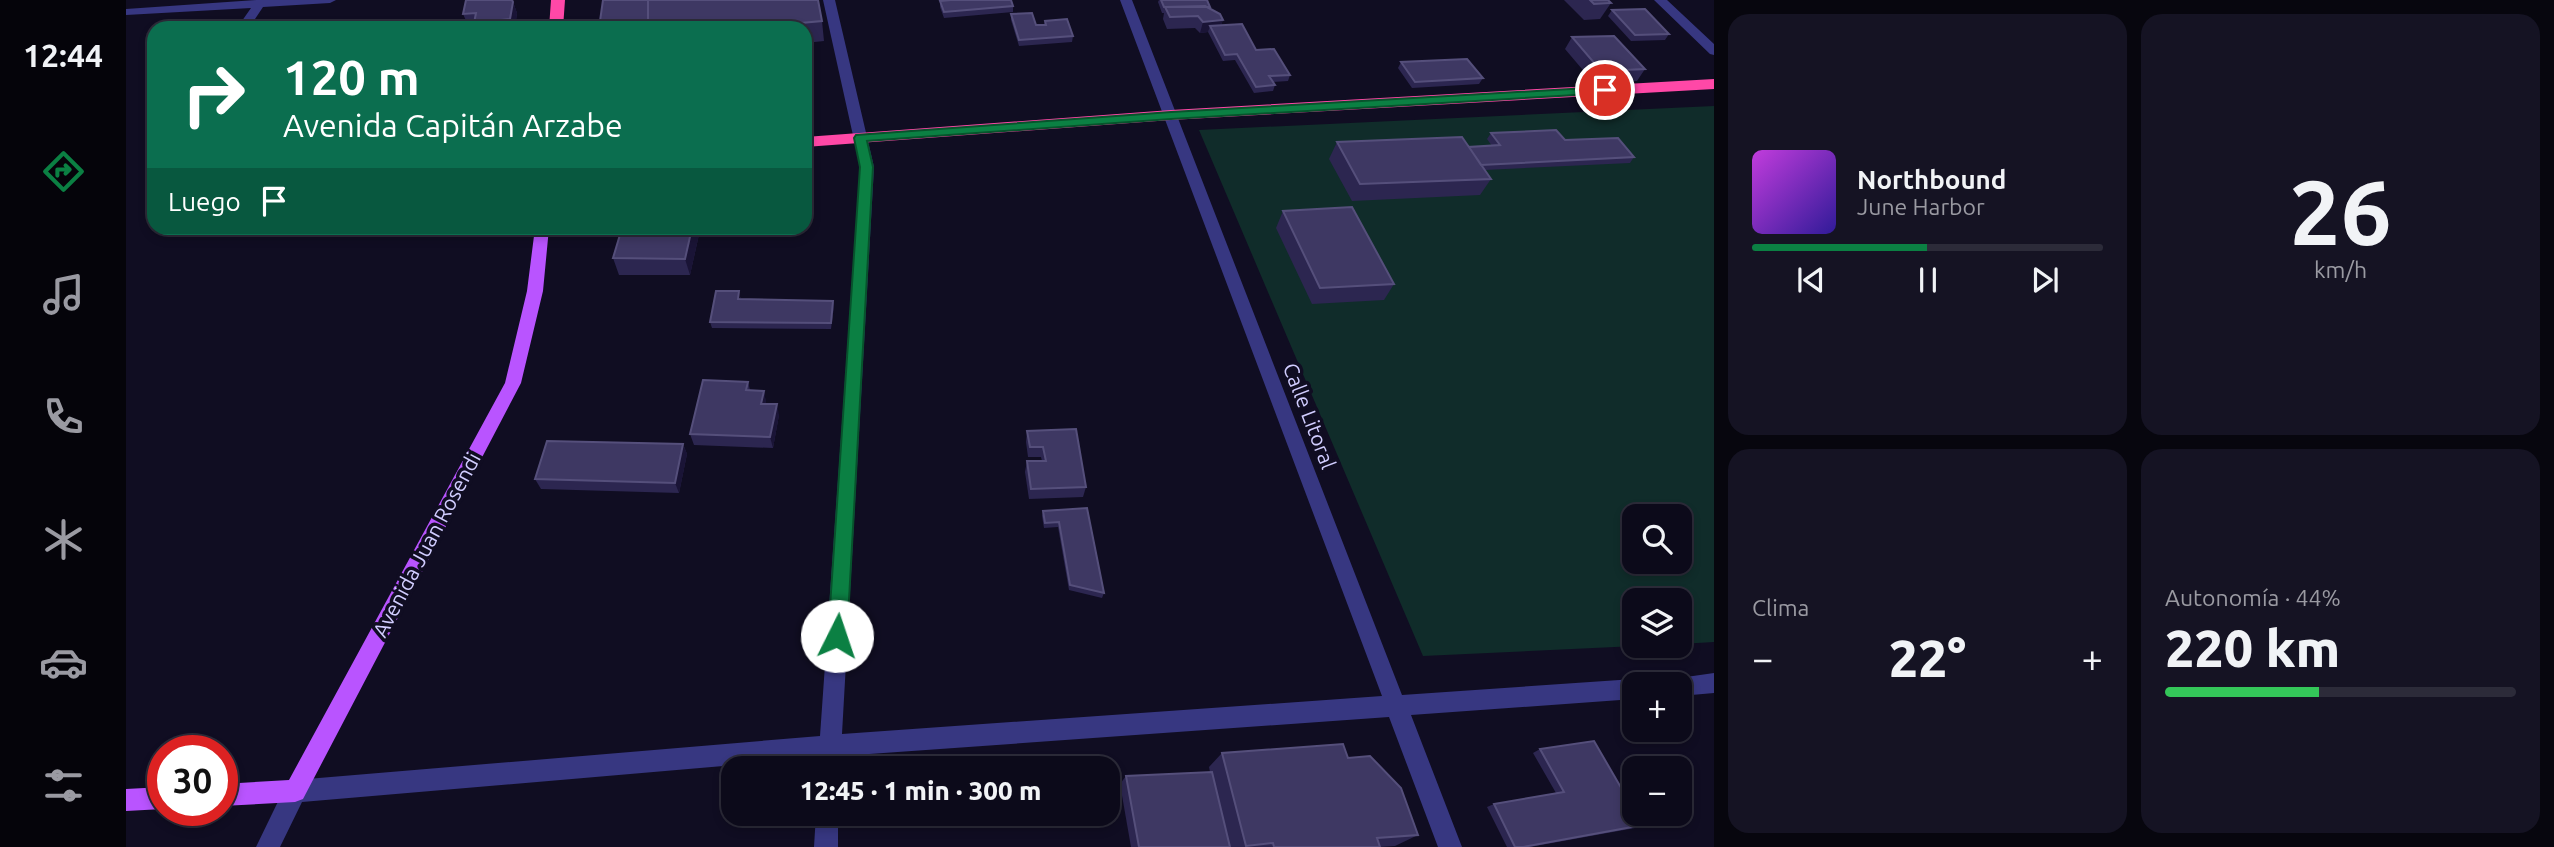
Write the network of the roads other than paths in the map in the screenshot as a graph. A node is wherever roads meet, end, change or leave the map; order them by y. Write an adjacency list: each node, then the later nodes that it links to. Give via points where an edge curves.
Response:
1 (331, 0): 6 (street)
2 (558, 0): 9 (highway)
3 (829, 0): 13 (street)
4 (1126, 0): 12 (street, Calle Litoral)
5 (1660, 0): 10 (street)
6 (261, 2): 7 (street); 8 (street)
7 (126, 12)
8 (248, 21)
9 (556, 21)
10 (1714, 51)
11 (1714, 84): 12 (highway)
12 (1171, 115): 13 (highway); 19 (street, Calle Litoral)
13 (860, 138): 14 (highway); 20 (street, via 867,167)
14 (812, 141)
15 (541, 235): 23 (main road, Avenida Juan Rosendi, via 535,291 513,383)
16 (1714, 683): 17 (street)
17 (1692, 685)
18 (1622, 690): 19 (street)
19 (1394, 707): 21 (street); 30 (street, Calle Litoral)
20 (830, 756)
21 (841, 756)
22 (721, 764): 23 (street)
23 (295, 791): 24 (main road); 28 (street, Avenida Juan Rosendi)
24 (238, 794)
25 (147, 799): 26 (main road)
26 (126, 800)
27 (827, 826): 29 (street)
28 (268, 847)
29 (826, 847)
30 (1450, 847)

